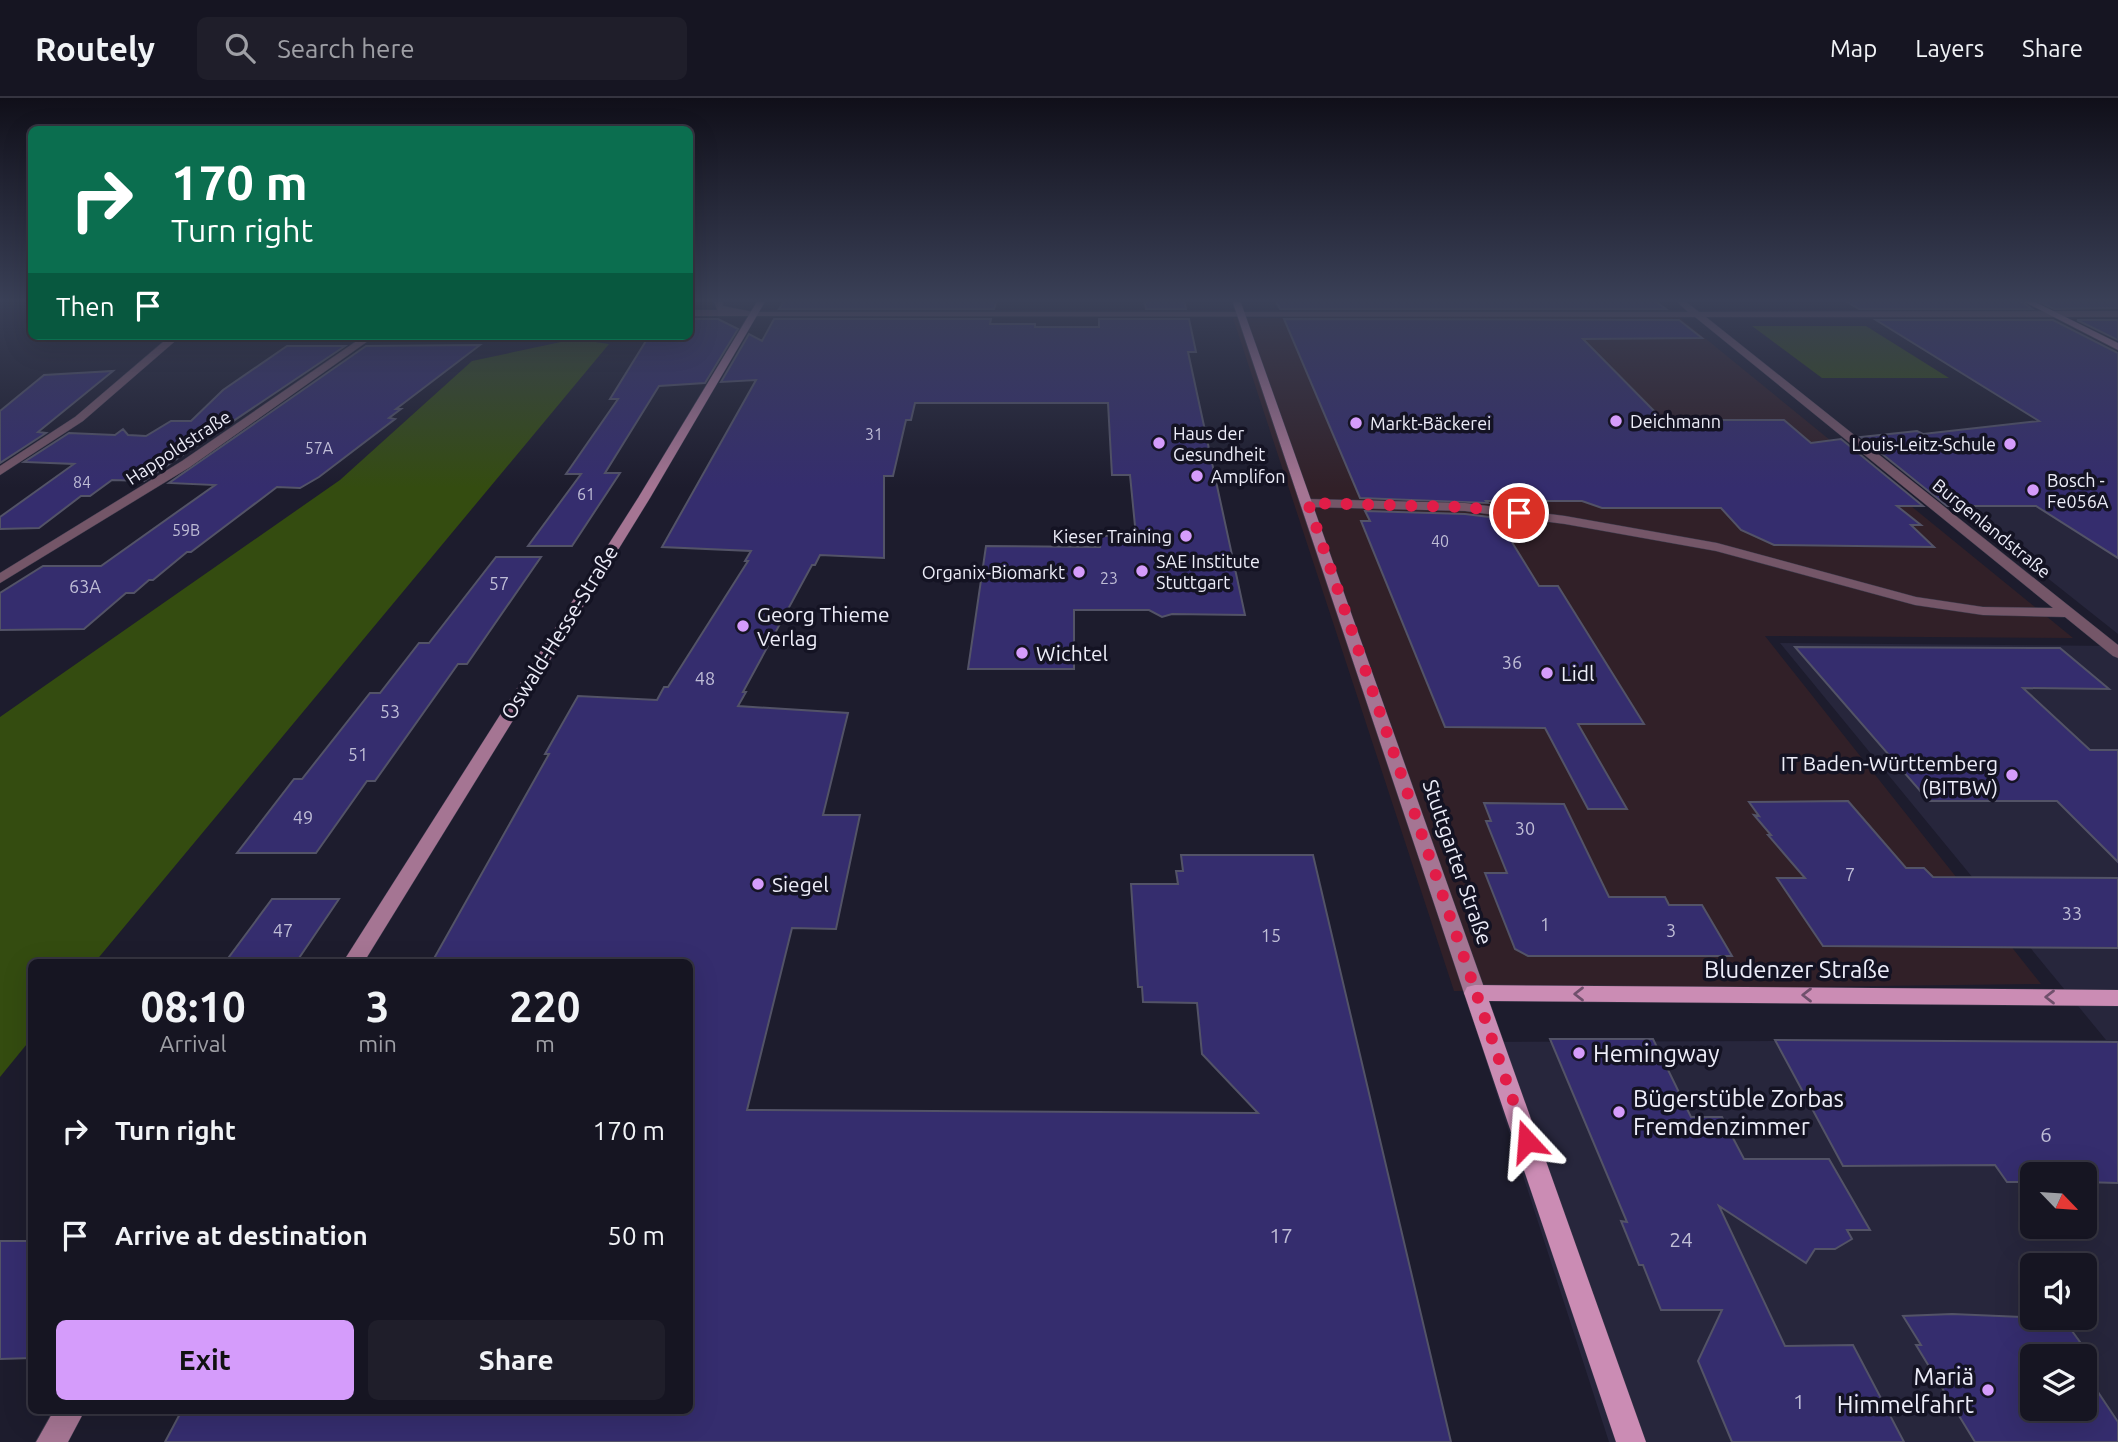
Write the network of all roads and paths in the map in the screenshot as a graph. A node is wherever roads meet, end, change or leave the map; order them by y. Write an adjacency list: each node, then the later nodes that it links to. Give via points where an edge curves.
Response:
1 (145, 363): 6 (street, via 79,419)
2 (332, 363): 8 (street, Happoldstraße, via 186,464)
3 (725, 363): 11 (street, Oswald-Hesse-Straße)
4 (1260, 363): 7 (street, Stuttgarter Straße)
5 (1757, 363): 9 (street, Burgenlandstraße)
6 (0, 471)
7 (1308, 503): 9 (street, via 1465,507 1542,516 1717,547 1926,603 1983,611); 12 (street, Stuttgarter Straße)
8 (0, 579)
9 (2067, 612): 10 (street, Burgenlandstraße)
10 (2118, 653)
11 (355, 959)
12 (1475, 993): 13 (main road, Bludenzer Straße, one-way to 12); 16 (main road, Stuttgarter Straße)
13 (2118, 998)
14 (68, 1414): 15 (street)
15 (51, 1442)
16 (1631, 1442)

